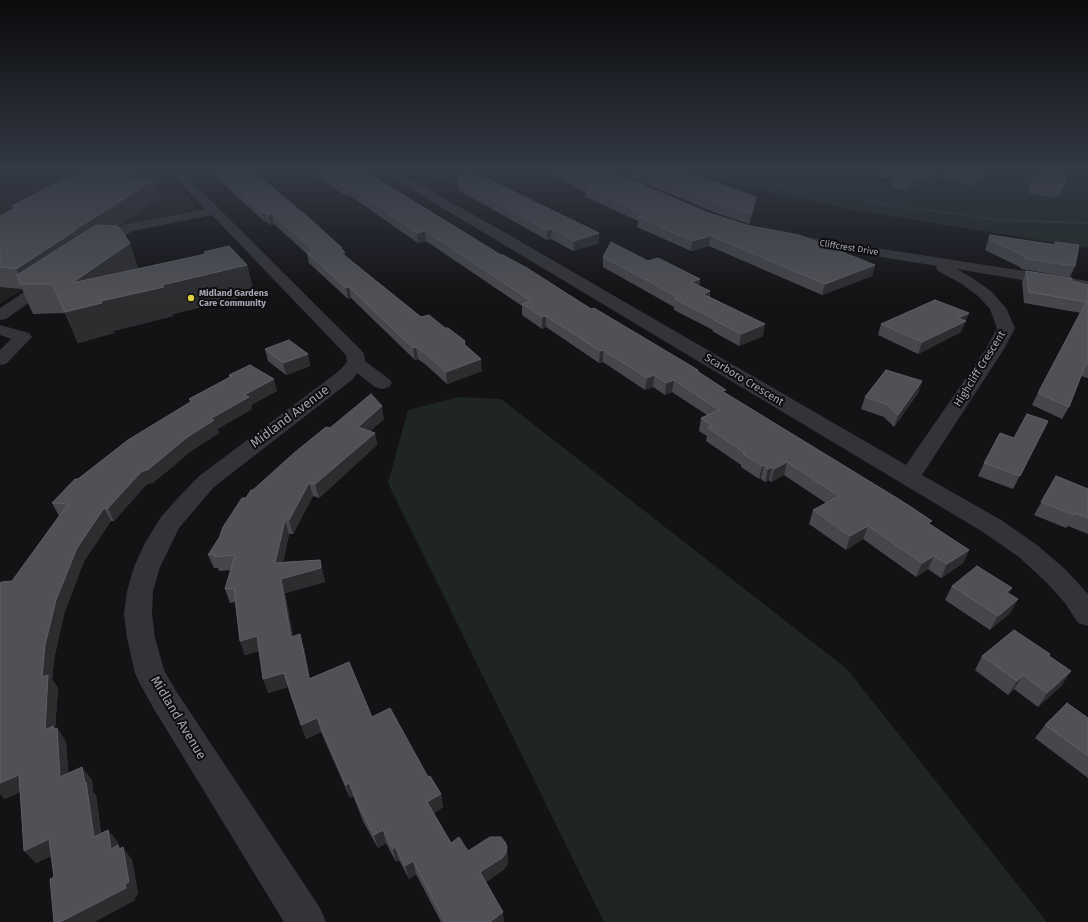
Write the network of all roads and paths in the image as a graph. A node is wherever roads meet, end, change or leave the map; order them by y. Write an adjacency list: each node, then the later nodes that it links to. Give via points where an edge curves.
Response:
1 (215, 211): 4 (street, via 128,228); 11 (street, via 334,331 355,354)
2 (457, 211): 13 (street, Scarboro Crescent)
3 (772, 235): 5 (street, Cliffcrest Drive)
4 (84, 258)
5 (929, 260): 7 (street, Cliffcrest Drive); 13 (street, Highcliff Crescent, via 985,294 998,308 1006,328)
6 (59, 275): 8 (street)
7 (1088, 286)
8 (0, 316)
9 (0, 330): 10 (street, via 24,337)
10 (1, 360)
11 (356, 363): 12 (street); 15 (street, Midland Avenue, via 346,375 206,482 186,503 166,530 146,567 140,591 138,614 150,673)
12 (382, 383)
13 (909, 478): 14 (street, Scarboro Crescent, via 992,526 1028,551 1056,576)
14 (1088, 615)
15 (306, 922)

